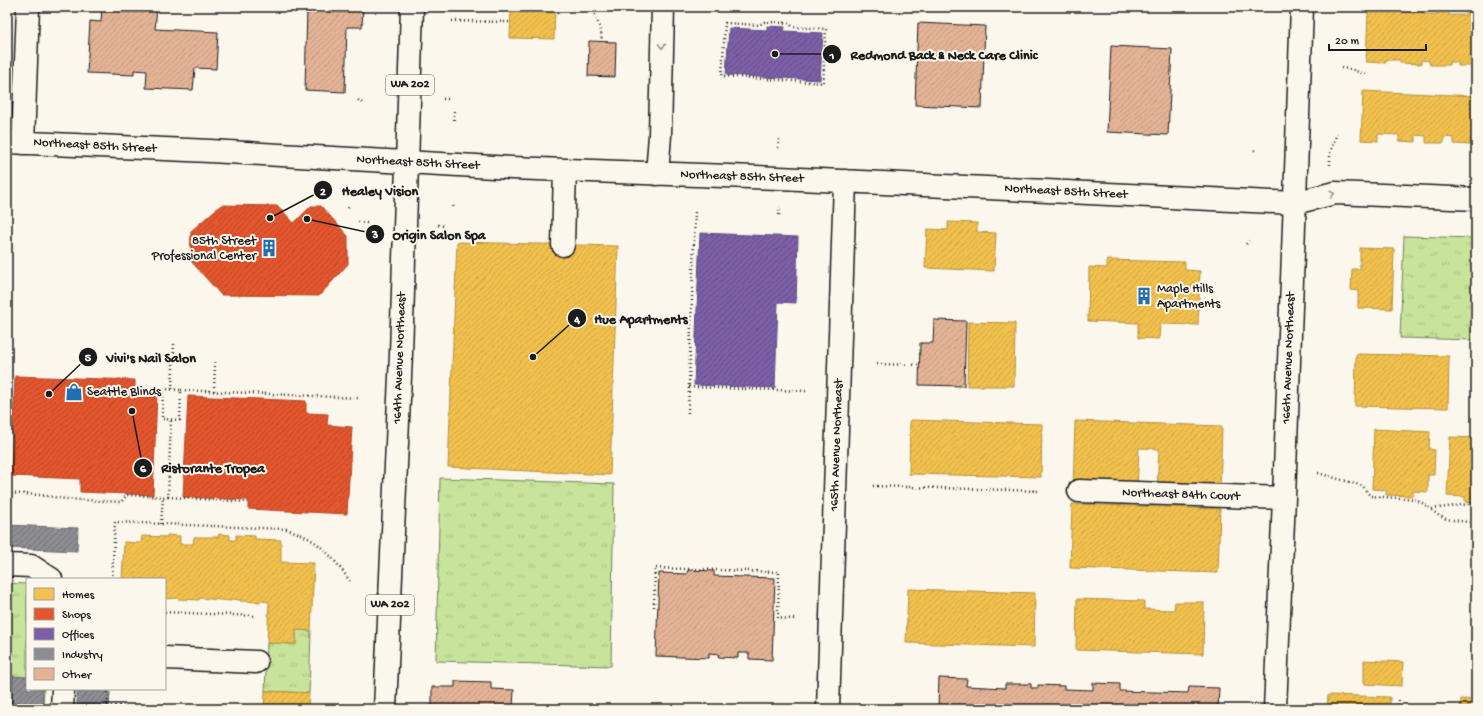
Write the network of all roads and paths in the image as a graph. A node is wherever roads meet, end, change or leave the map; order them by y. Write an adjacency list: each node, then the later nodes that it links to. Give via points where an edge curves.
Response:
1 (28, 7): 20 (street)
2 (412, 7): 24 (street, 164th Avenue Northeast / WA 202)
3 (592, 7): 8 (path)
4 (663, 7): 27 (street, one-way to 27)
5 (1302, 7): 30 (street, 166th Avenue Northeast)
6 (452, 21): 7 (path)
7 (510, 22)
8 (602, 41)
9 (1341, 68): 10 (path)
10 (1368, 75)
11 (722, 76): 11 (path, via 822,83 826,29 793,27 789,23 725,23)
12 (443, 99): 13 (path)
13 (450, 99)
14 (358, 100): 15 (path)
15 (364, 104)
16 (454, 111): 17 (path)
17 (454, 120)
18 (1336, 133): 23 (path)
19 (779, 139): 21 (path)
20 (15, 142): 24 (street, Northeast 85th Street)
21 (778, 148)
22 (1324, 152): 23 (path)
23 (1330, 153): 25 (path)
24 (407, 162): 26 (street, Northeast 85th Street); 84 (street, 164th Avenue Northeast / WA 202)
25 (1330, 167)
26 (565, 170): 27 (street, Northeast 85th Street); 42 (street)
27 (657, 174): 28 (street, Northeast 85th Street)
28 (845, 181): 30 (street, Northeast 85th Street); 85 (street, 165th Avenue Northeast)
29 (1476, 199): 30 (street, Northeast 85th Street, one-way to 29, via 1335,193)
30 (1294, 203): 62 (street, 166th Avenue Northeast)
31 (350, 205): 33 (path)
32 (780, 207): 35 (path)
33 (348, 208)
34 (695, 212): 47 (path)
35 (779, 215)
36 (358, 222): 37 (path)
37 (367, 222)
38 (438, 225): 39 (path)
39 (443, 226)
40 (1249, 241): 41 (path)
41 (1246, 244)
42 (563, 245)
43 (174, 343): 48 (path)
44 (216, 362): 50 (path)
45 (877, 364): 46 (path)
46 (919, 365)
47 (688, 387): 51 (path); 53 (path)
48 (172, 389): 49 (path); 54 (path, via 163,389 162,412 162,419)
49 (181, 390): 50 (path); 54 (path, via 180,420)
50 (214, 391): 52 (path)
51 (807, 392)
52 (359, 398)
53 (688, 413)
54 (171, 419): 61 (path)
55 (1318, 473): 65 (path, via 1363,486 1370,496 1414,500)
56 (872, 486): 57 (path)
57 (1041, 491)
58 (1079, 491): 62 (street, Northeast 84th Court)
59 (7, 493): 60 (path, via 121,502 128,496)
60 (163, 497): 61 (path); 67 (path)
61 (168, 497): 63 (path)
62 (1284, 498): 86 (street, 166th Avenue Northeast)
63 (248, 502)
64 (1476, 503): 65 (path)
65 (1431, 509): 66 (path, via 1446,519)
66 (1475, 523)
67 (161, 524): 70 (path, via 114,522); 71 (path, via 279,528 302,534 320,545)
68 (7, 565): 69 (street, via 31,566)
69 (49, 578)
70 (112, 578)
71 (350, 581)
72 (654, 607): 75 (path, via 655,568 779,572 778,618)
73 (166, 612): 74 (path)
74 (256, 616)
75 (795, 618)
76 (166, 658): 77 (street)
77 (256, 662)
78 (63, 690): 82 (street)
79 (108, 690): 81 (path)
80 (1398, 699): 87 (path)
81 (107, 707): 83 (path)
82 (62, 709)
83 (207, 709)
84 (385, 709)
85 (828, 709)
86 (1274, 709)
87 (1398, 709)

